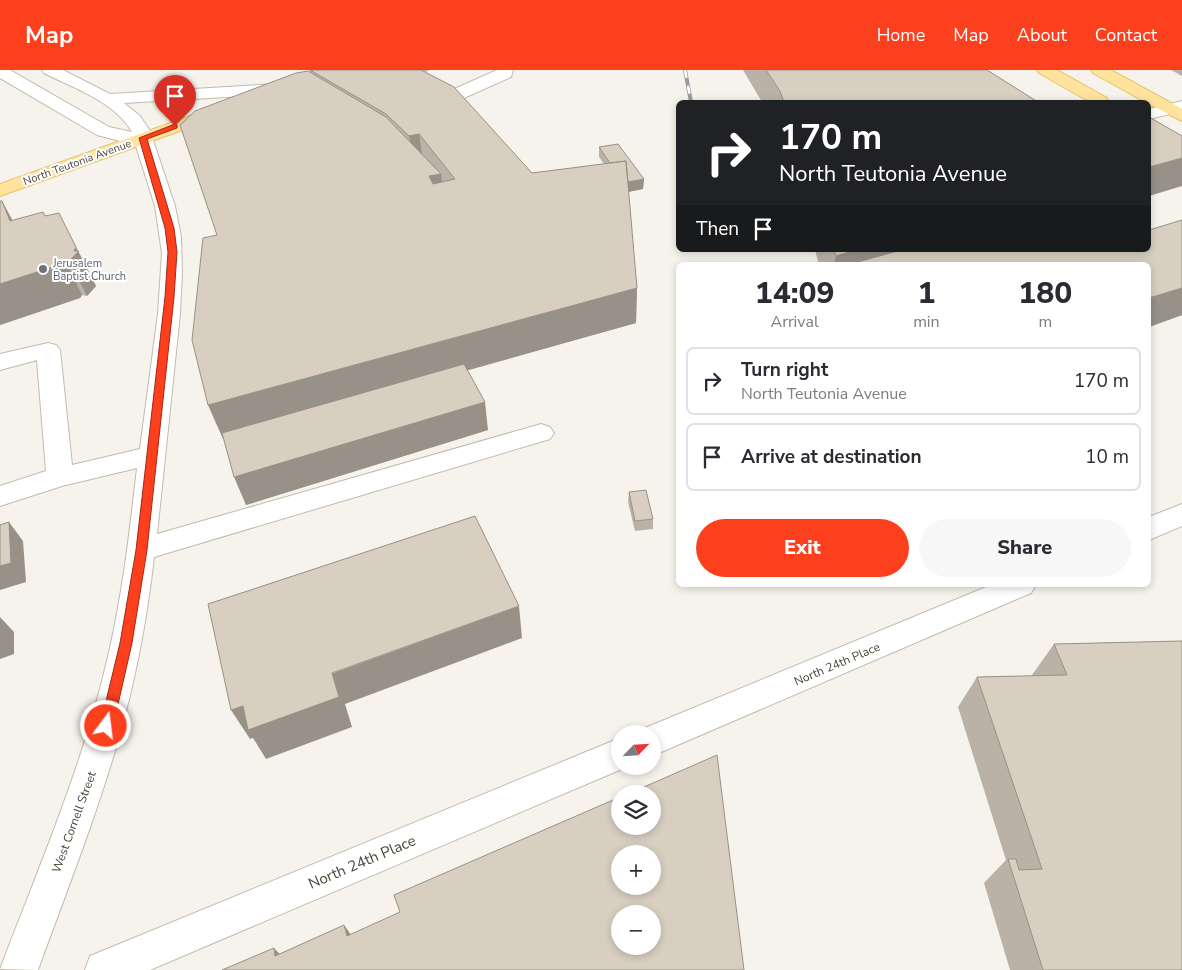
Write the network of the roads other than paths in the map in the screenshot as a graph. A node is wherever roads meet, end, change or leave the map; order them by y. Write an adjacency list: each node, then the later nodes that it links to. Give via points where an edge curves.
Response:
1 (50, 70): 7 (street, West Cornell Street)
2 (505, 70): 9 (street, via 506,74)
3 (1045, 70): 8 (main road)
4 (1099, 70): 10 (main road)
5 (0, 71): 12 (street, via 103,131)
6 (284, 86): 7 (street); 12 (main road, North Teutonia Avenue)
7 (106, 99): 12 (street, West Cornell Street, via 138,124)
8 (1098, 100)
9 (440, 102)
10 (1178, 110): 11 (street)
11 (1151, 114)
12 (143, 138): 13 (main road, North Teutonia Avenue); 16 (street, West Cornell Street, via 170,228 172,252)
13 (0, 190)
14 (0, 362): 17 (street, via 48,350)
15 (541, 432): 21 (street)
16 (152, 455): 17 (street); 21 (street, West Cornell Street)
17 (60, 477): 18 (street)
18 (0, 496)
19 (1182, 514): 20 (street)
20 (1151, 528)
21 (142, 550): 25 (street, West Cornell Street, via 111,711 93,770)
22 (1015, 587): 23 (street, North 24th Place)
23 (661, 737)
24 (611, 758): 26 (street, North 24th Place)
25 (19, 970)
26 (104, 970)

